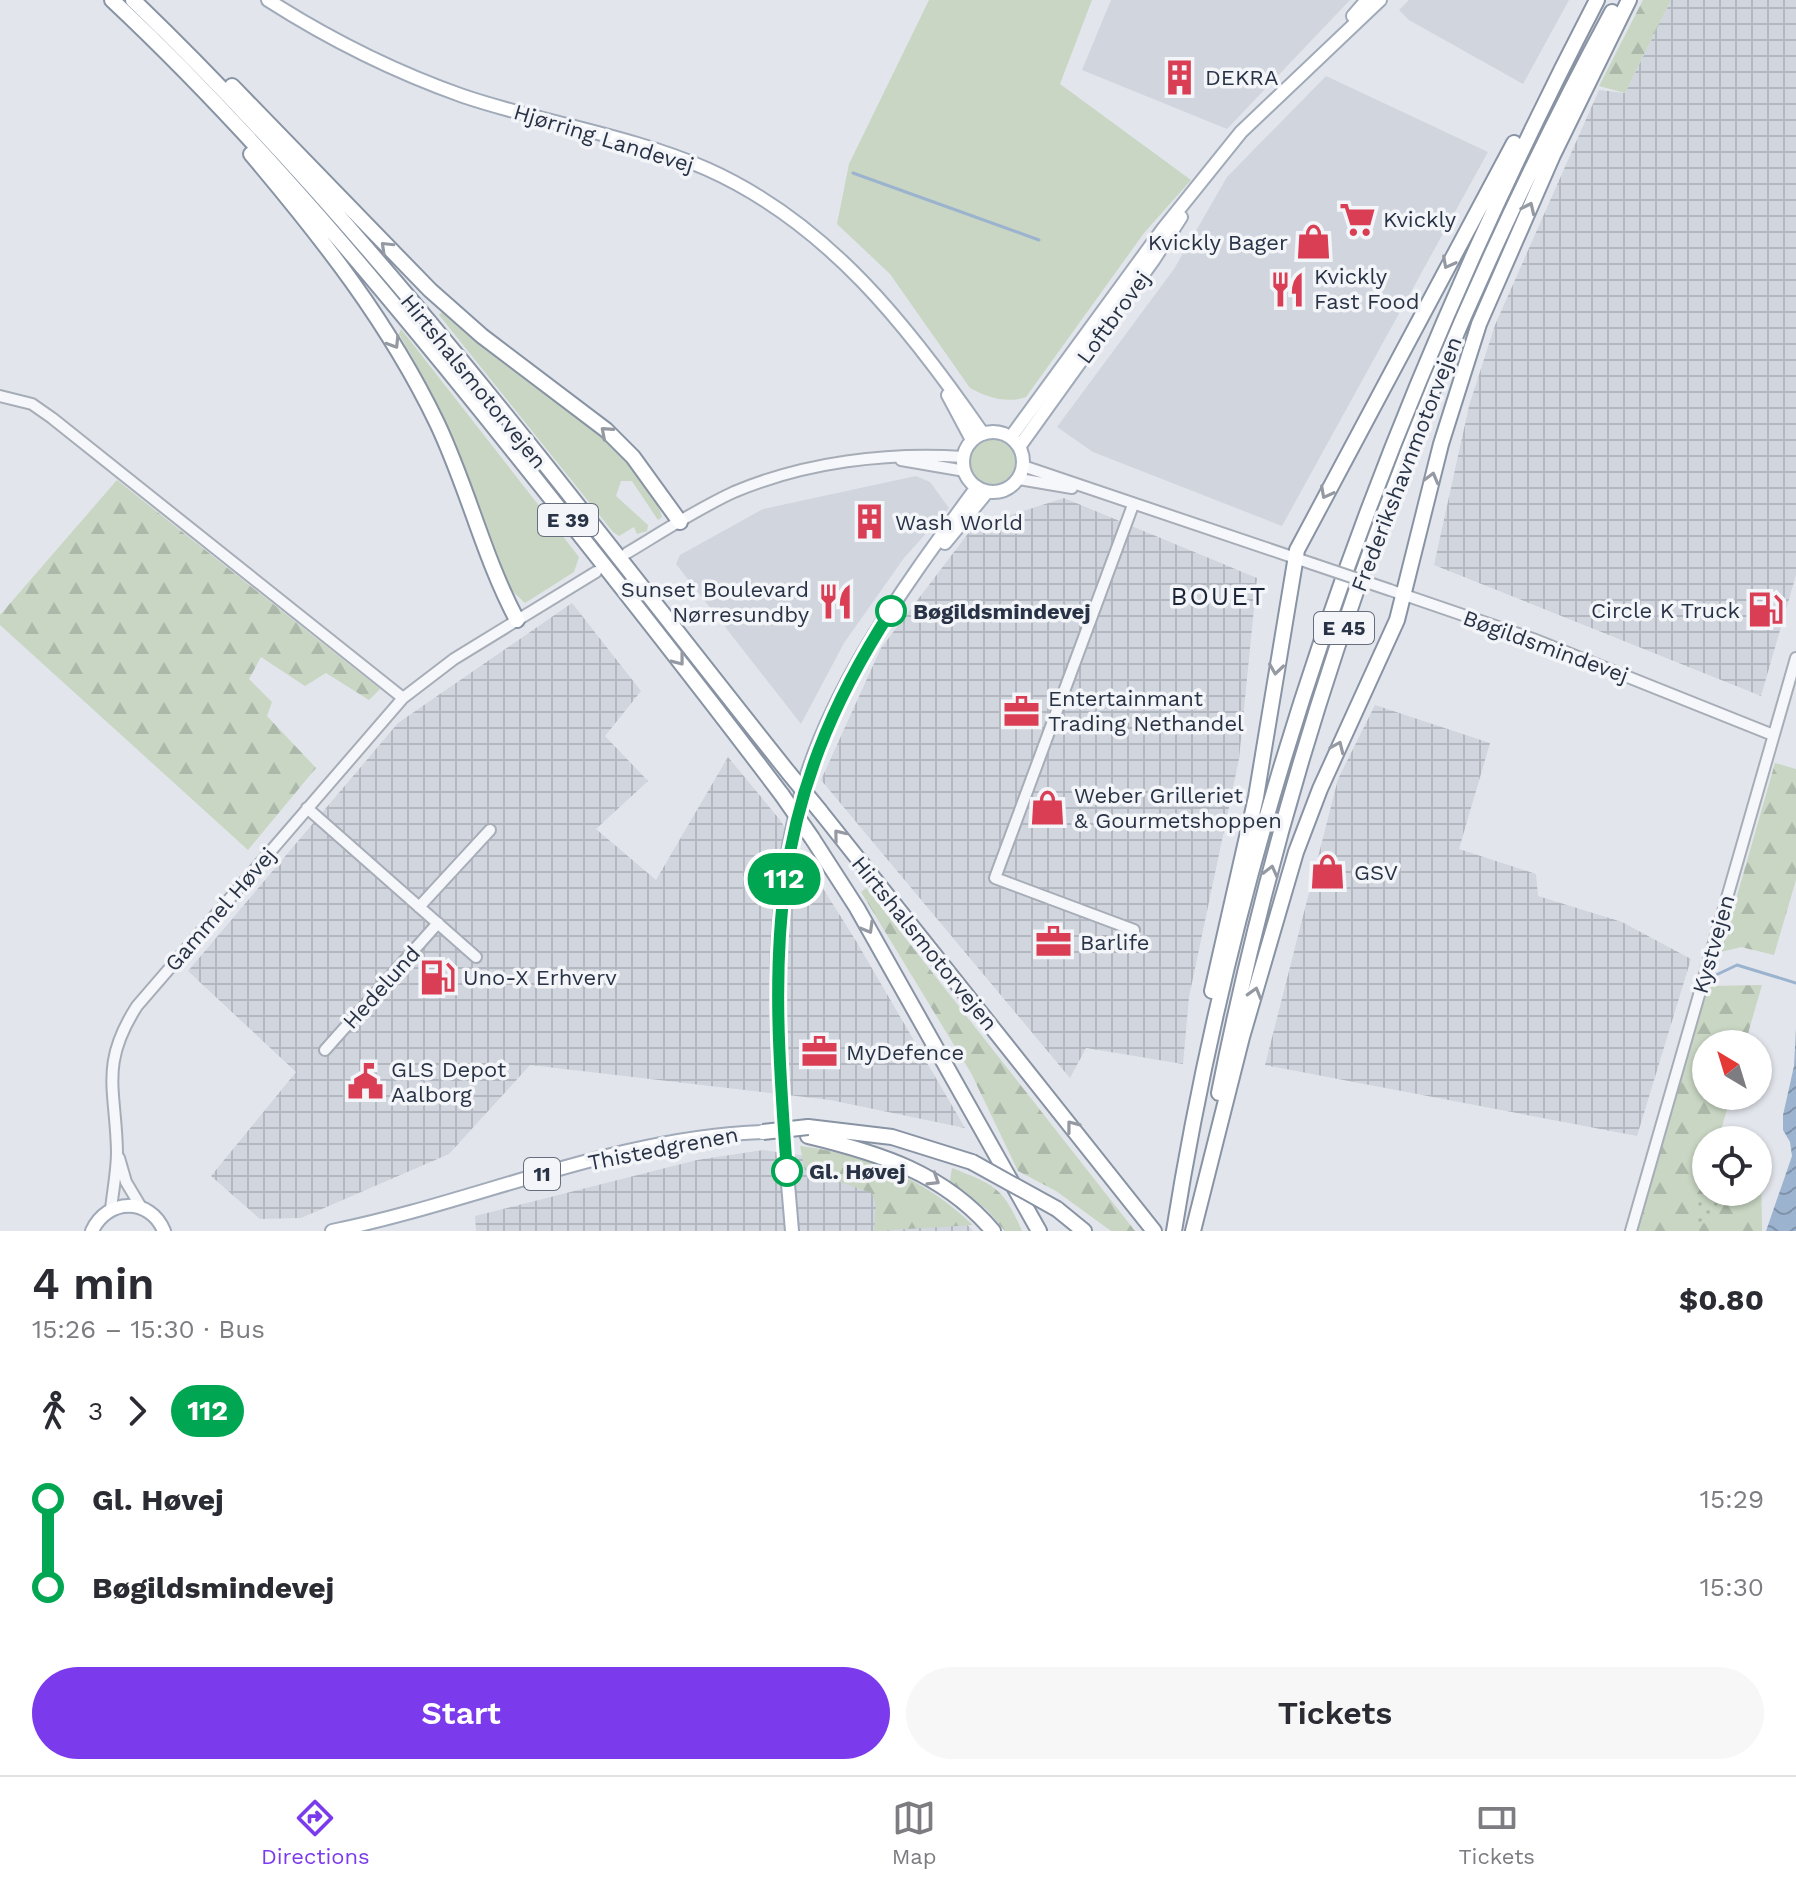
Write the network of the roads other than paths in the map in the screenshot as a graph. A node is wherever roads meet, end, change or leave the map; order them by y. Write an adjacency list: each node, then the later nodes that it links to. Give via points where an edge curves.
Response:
1 (112, 0): 11 (highway, Hirtshalsmotorvejen / E 39)
2 (133, 0): 43 (highway, Hirtshalsmotorvejen / E 39, one-way to 2, bridge, via 365,247)
3 (141, 0): 21 (highway, one-way to 3, via 633,457 606,430 430,290)
4 (268, 0): 13 (main road, Hjørring Landevej, via 396,68 464,96 639,145 707,170 763,199 855,272 893,313)
5 (1367, 0): 10 (main road, Loftbrovej)
6 (1380, 0): 10 (main road, Loftbrovej)
7 (1596, 0): 23 (highway, one-way to 23, via 1452,255); 41 (highway, Frederikshavnmotorvejen / E 45, via 1433,341 1315,657 1248,883)
8 (1619, 0): 53 (highway, Frederikshavnmotorvejen / E 45, one-way to 8, via 1230,1036 1274,856 1358,586 1469,304)
9 (1629, 0): 25 (highway, one-way to 9, via 1441,444 1479,324)
10 (1334, 40): 14 (main road, Loftbrovej, via 1248,124 1163,229)
11 (155, 41): 26 (highway, one-way to 26, via 371,306 437,424 492,574); 50 (highway, Hirtshalsmotorvejen / E 39, one-way to 50, bridge, via 289,182 401,313 782,795 879,947)
12 (0, 396): 28 (street, via 32,404 52,418)
13 (978, 437): 14 (main road, via 997,432); 15 (main road)
14 (1015, 442): 18 (main road)
15 (964, 457): 16 (street); 17 (main road)
16 (891, 458): 17 (street); 21 (street, via 781,475)
17 (965, 471): 19 (main road)
18 (1021, 472): 19 (main road, via 1005,490); 20 (street, Bøgildsmindevej)
19 (982, 490): 48 (main road, via 906,588 848,682 793,826 776,974)
20 (1133, 505): 23 (street, Bøgildsmindevej); 34 (street, via 995,878)
21 (680, 522): 22 (street)
22 (627, 553)
23 (1294, 558): 25 (street, Bøgildsmindevej, bridge); 41 (highway, one-way to 41, via 1256,797 1194,1078)
24 (596, 572): 26 (street, Gammel Høvej)
25 (1405, 596): 29 (street, Bøgildsmindevej, via 1533,639); 53 (highway, one-way to 25, via 1296,852)
26 (517, 620): 28 (street, Gammel Høvej)
27 (1796, 658): 29 (street, Kystvejen)
28 (403, 698): 30 (street, Gammel Høvej)
29 (1773, 735): 54 (street, Kystvejen)
30 (307, 808): 32 (street); 39 (street, Gammel Høvej, via 126,1024 110,1084)
31 (490, 830): 32 (street)
32 (419, 907): 33 (street)
33 (438, 923): 35 (street); 36 (street, Hedelund)
34 (1134, 930)
35 (476, 957)
36 (325, 1050)
37 (758, 1132): 38 (highway, 11, bridge); 47 (main road, Thistedgrenen / 11, via 673,1142)
38 (808, 1132): 49 (highway, 11, one-way to 49, via 909,1166 953,1193); 51 (highway, 11, bridge, via 892,1137 972,1162 1057,1209)
39 (117, 1152): 40 (street, Gammel Høvej); 42 (street, Gammel Høvej)
40 (141, 1207): 42 (main road); 44 (main road)
41 (1178, 1207): 52 (highway, Frederikshavnmotorvejen / E 45)
42 (111, 1209): 45 (main road)
43 (1149, 1225)
44 (162, 1227): 46 (main road)
45 (92, 1231)
46 (178, 1231)
47 (332, 1231)
48 (792, 1231)
49 (993, 1231)
50 (1039, 1231)
51 (1084, 1231)
52 (1174, 1231)
53 (1193, 1231)
54 (1631, 1231)

